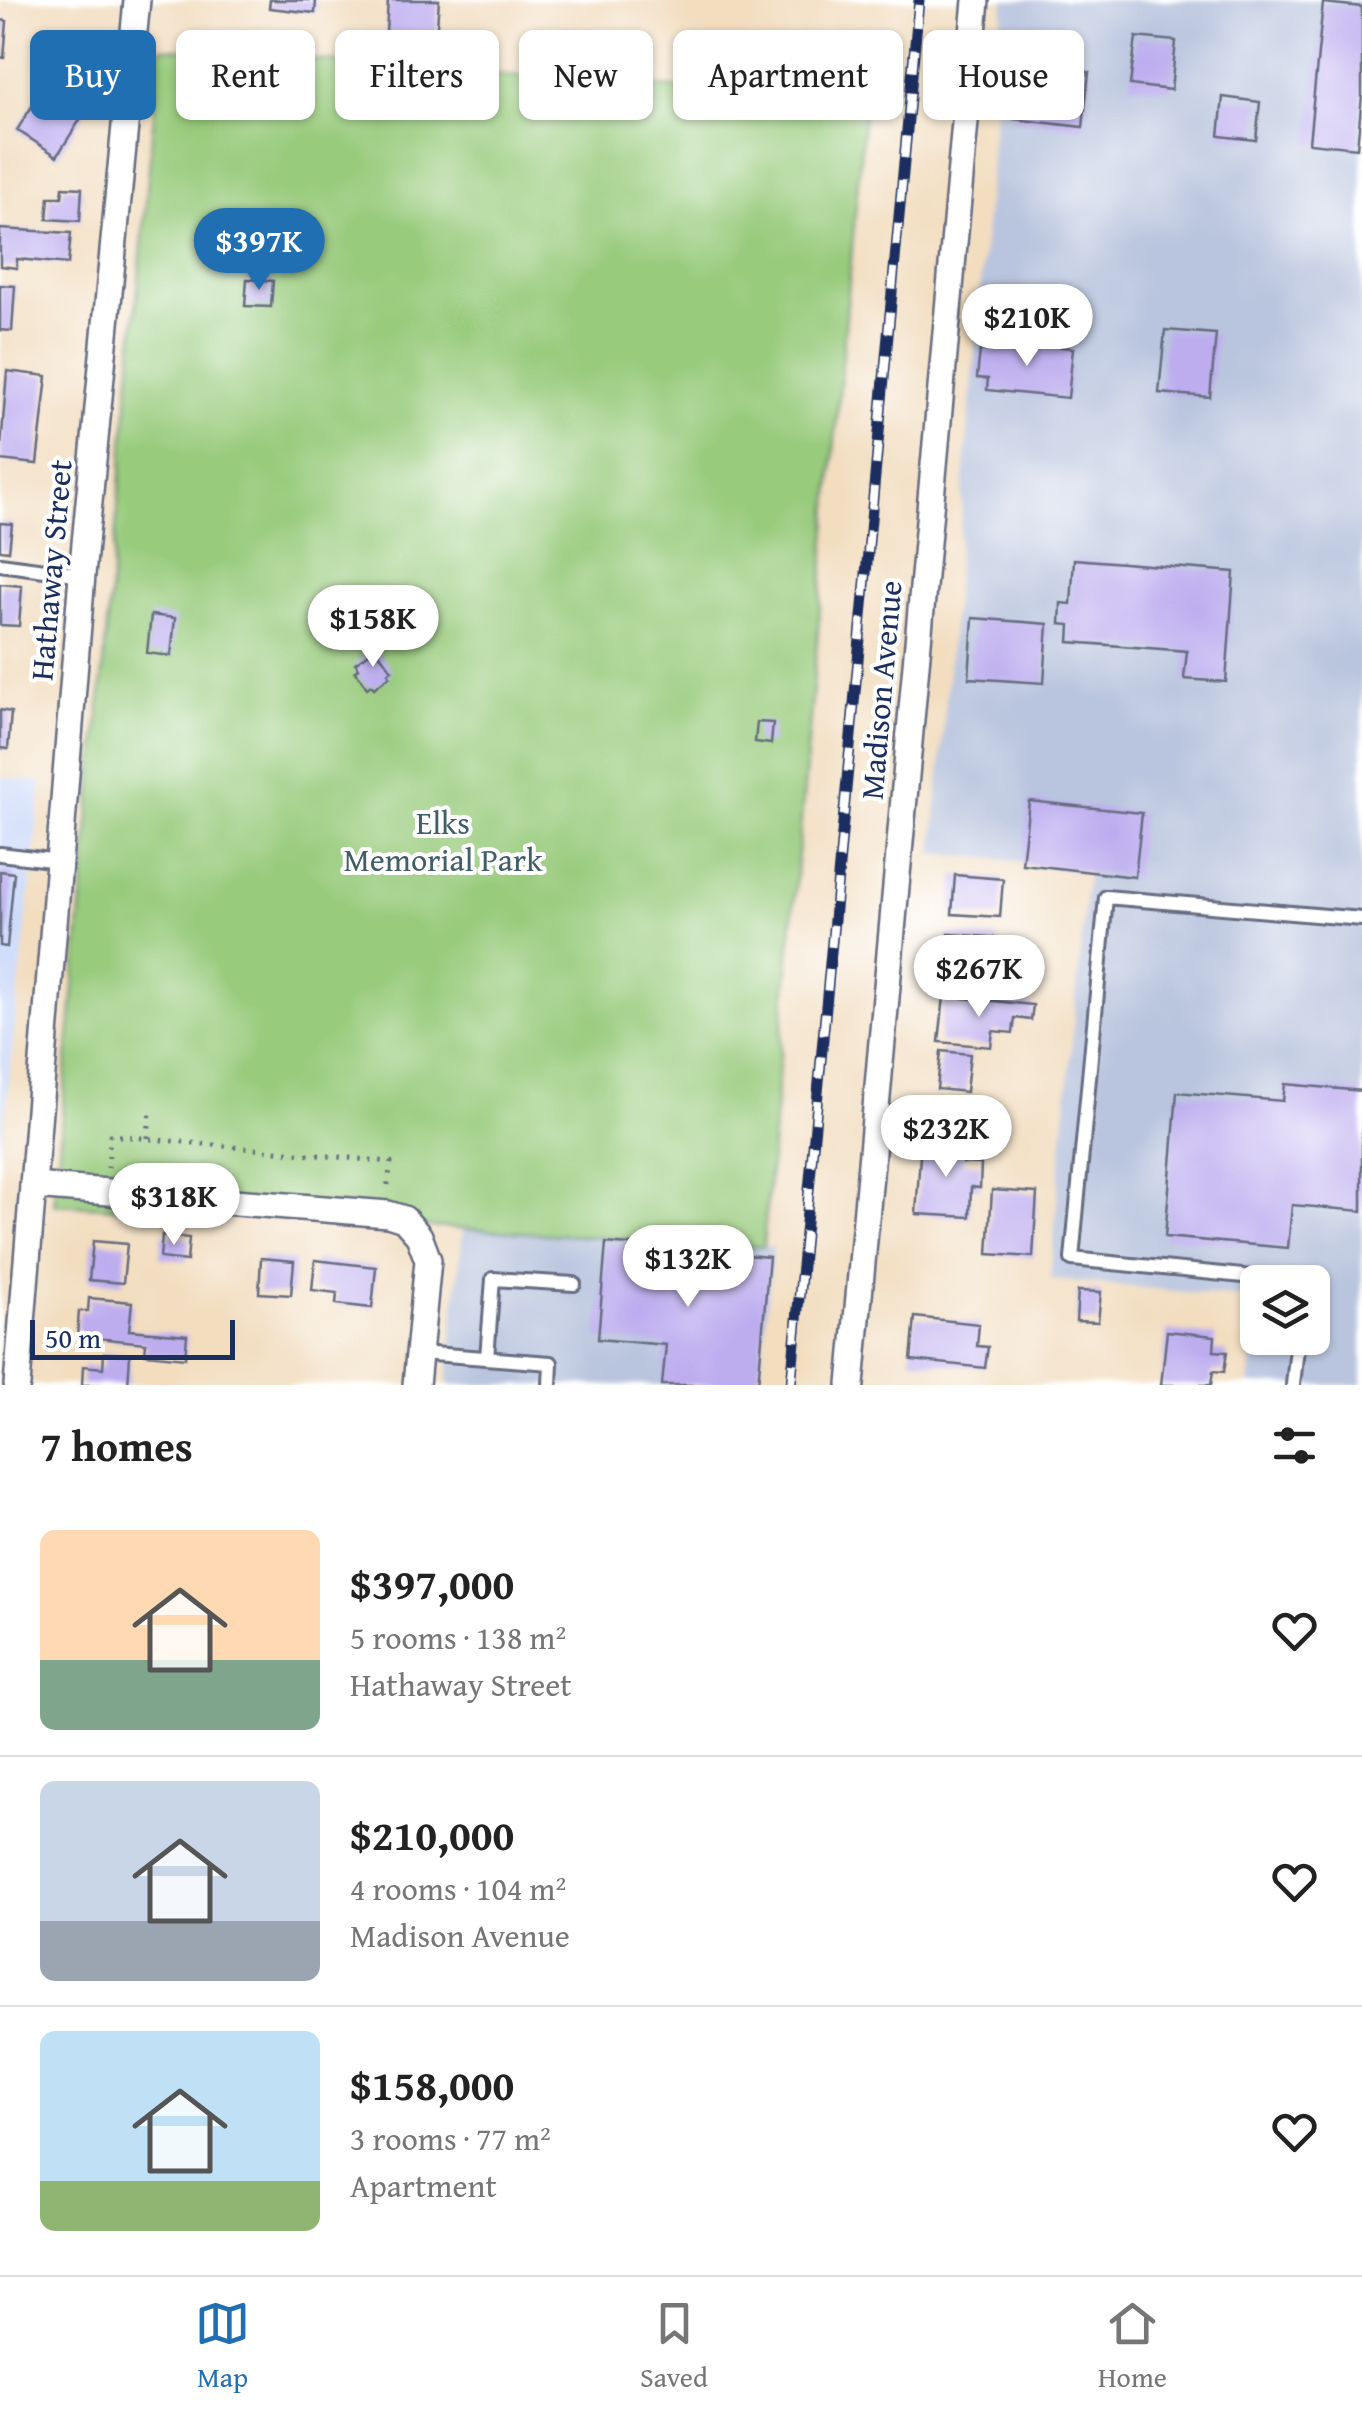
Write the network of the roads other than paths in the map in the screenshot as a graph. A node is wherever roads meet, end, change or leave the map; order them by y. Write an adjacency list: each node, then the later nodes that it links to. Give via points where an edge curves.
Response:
1 (137, 0): 4 (street, Hathaway Street)
2 (976, 0): 17 (street, Madison Avenue)
3 (0, 564): 4 (lane)
4 (82, 575): 6 (street, Hathaway Street)
5 (0, 854): 6 (lane)
6 (59, 861): 8 (street, Hathaway Street)
7 (1362, 919): 9 (lane, via 1106,897 1072,1258)
8 (33, 1186): 11 (street, via 404,1219 428,1260); 14 (street, Hathaway Street)
9 (1240, 1275)
10 (574, 1284): 13 (lane, via 493,1279)
11 (419, 1354): 13 (lane); 15 (street)
12 (1296, 1355): 18 (lane)
13 (487, 1358): 16 (lane, via 552,1363)
14 (17, 1385)
15 (416, 1385)
16 (550, 1385)
17 (852, 1385)
18 (1293, 1385)

